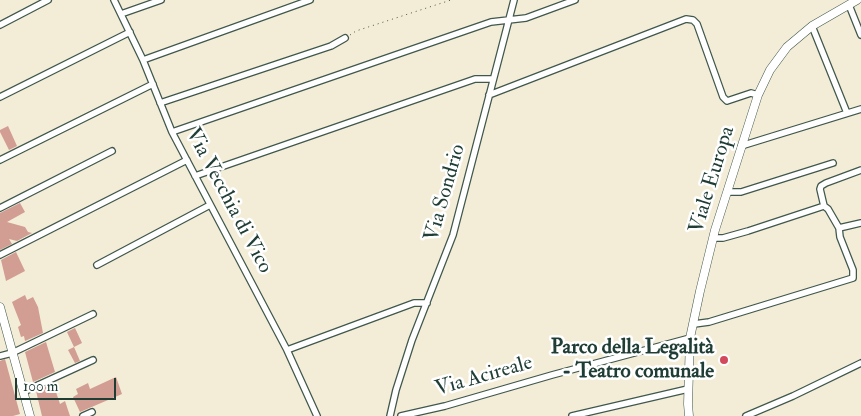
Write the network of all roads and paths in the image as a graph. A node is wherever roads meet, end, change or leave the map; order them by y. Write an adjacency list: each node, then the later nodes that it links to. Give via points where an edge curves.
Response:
1 (48, 0): 12 (street)
2 (114, 0): 10 (street, Via Vecchia di Vico)
3 (161, 0): 10 (street)
4 (310, 0): 17 (street)
5 (451, 0): 16 (path, via 356,31)
6 (514, 0): 11 (street, Via Sondrio)
7 (575, 0): 11 (street, via 526,18)
8 (857, 0): 9 (street, Viale Europa)
9 (849, 5): 13 (street, Viale Europa); 15 (street)
10 (121, 14): 14 (street, Via Vecchia di Vico)
11 (509, 20): 18 (street, Via Sondrio); 26 (street, via 491,22)
12 (0, 25)
13 (812, 26): 21 (street, Viale Europa, via 787,47 770,70); 25 (street)
14 (130, 32): 17 (street, Via Vecchia di Vico); 22 (street)
15 (861, 35)
16 (345, 38): 23 (street, via 331,46)
17 (143, 60): 19 (street, Via Vecchia di Vico)
18 (493, 79): 20 (street, Via Sondrio); 33 (street, via 476,79)
19 (153, 84): 23 (street, Via Vecchia di Vico); 29 (street)
20 (489, 95): 21 (street, via 686,19 697,24 727,101 751,93); 45 (street, Via Sondrio, via 453,235)
21 (758, 95): 27 (street, Viale Europa)
22 (0, 98)
23 (160, 103): 26 (street, Via Vecchia di Vico)
24 (861, 108): 25 (street)
25 (847, 113): 27 (street)
26 (172, 132): 30 (street, Via Vecchia di Vico)
27 (741, 146): 34 (street, Viale Europa)
28 (112, 151): 37 (street)
29 (0, 160)
30 (187, 160): 33 (street, Via Vecchia di Vico); 41 (street)
31 (833, 162): 34 (street, via 741,192)
32 (861, 170): 36 (street, via 821,186)
33 (195, 176): 35 (street, Via Vecchia di Vico)
34 (726, 192): 40 (street, Viale Europa)
35 (210, 206): 42 (street); 50 (street, Via Vecchia di Vico)
36 (824, 206): 39 (street); 40 (street, via 723,238)
37 (0, 208)
38 (861, 222): 39 (street)
39 (839, 228): 44 (street)
40 (713, 238): 48 (street, Viale Europa)
41 (0, 254)
42 (96, 265)
43 (861, 267): 44 (street)
44 (853, 270): 48 (street, via 853,278)
45 (428, 303): 50 (street, via 414,303); 61 (street, Via Sondrio, via 412,340)
46 (0, 307): 51 (street)
47 (93, 314): 51 (street)
48 (694, 324): 49 (street, Viale Europa)
49 (690, 338): 55 (street, Viale Europa); 62 (street, Via Acireale)
50 (287, 350): 60 (street, Via Vecchia di Vico)
51 (12, 353): 52 (street); 56 (street)
52 (0, 356)
53 (93, 360): 56 (street)
54 (861, 363): 65 (street)
55 (688, 389): 63 (street); 64 (street, Viale Europa)
56 (23, 392): 58 (street)
57 (92, 412): 59 (street)
58 (30, 416)
59 (83, 416)
60 (317, 416)
61 (390, 416)
62 (401, 416)
63 (572, 416)
64 (689, 416)
65 (746, 416)

